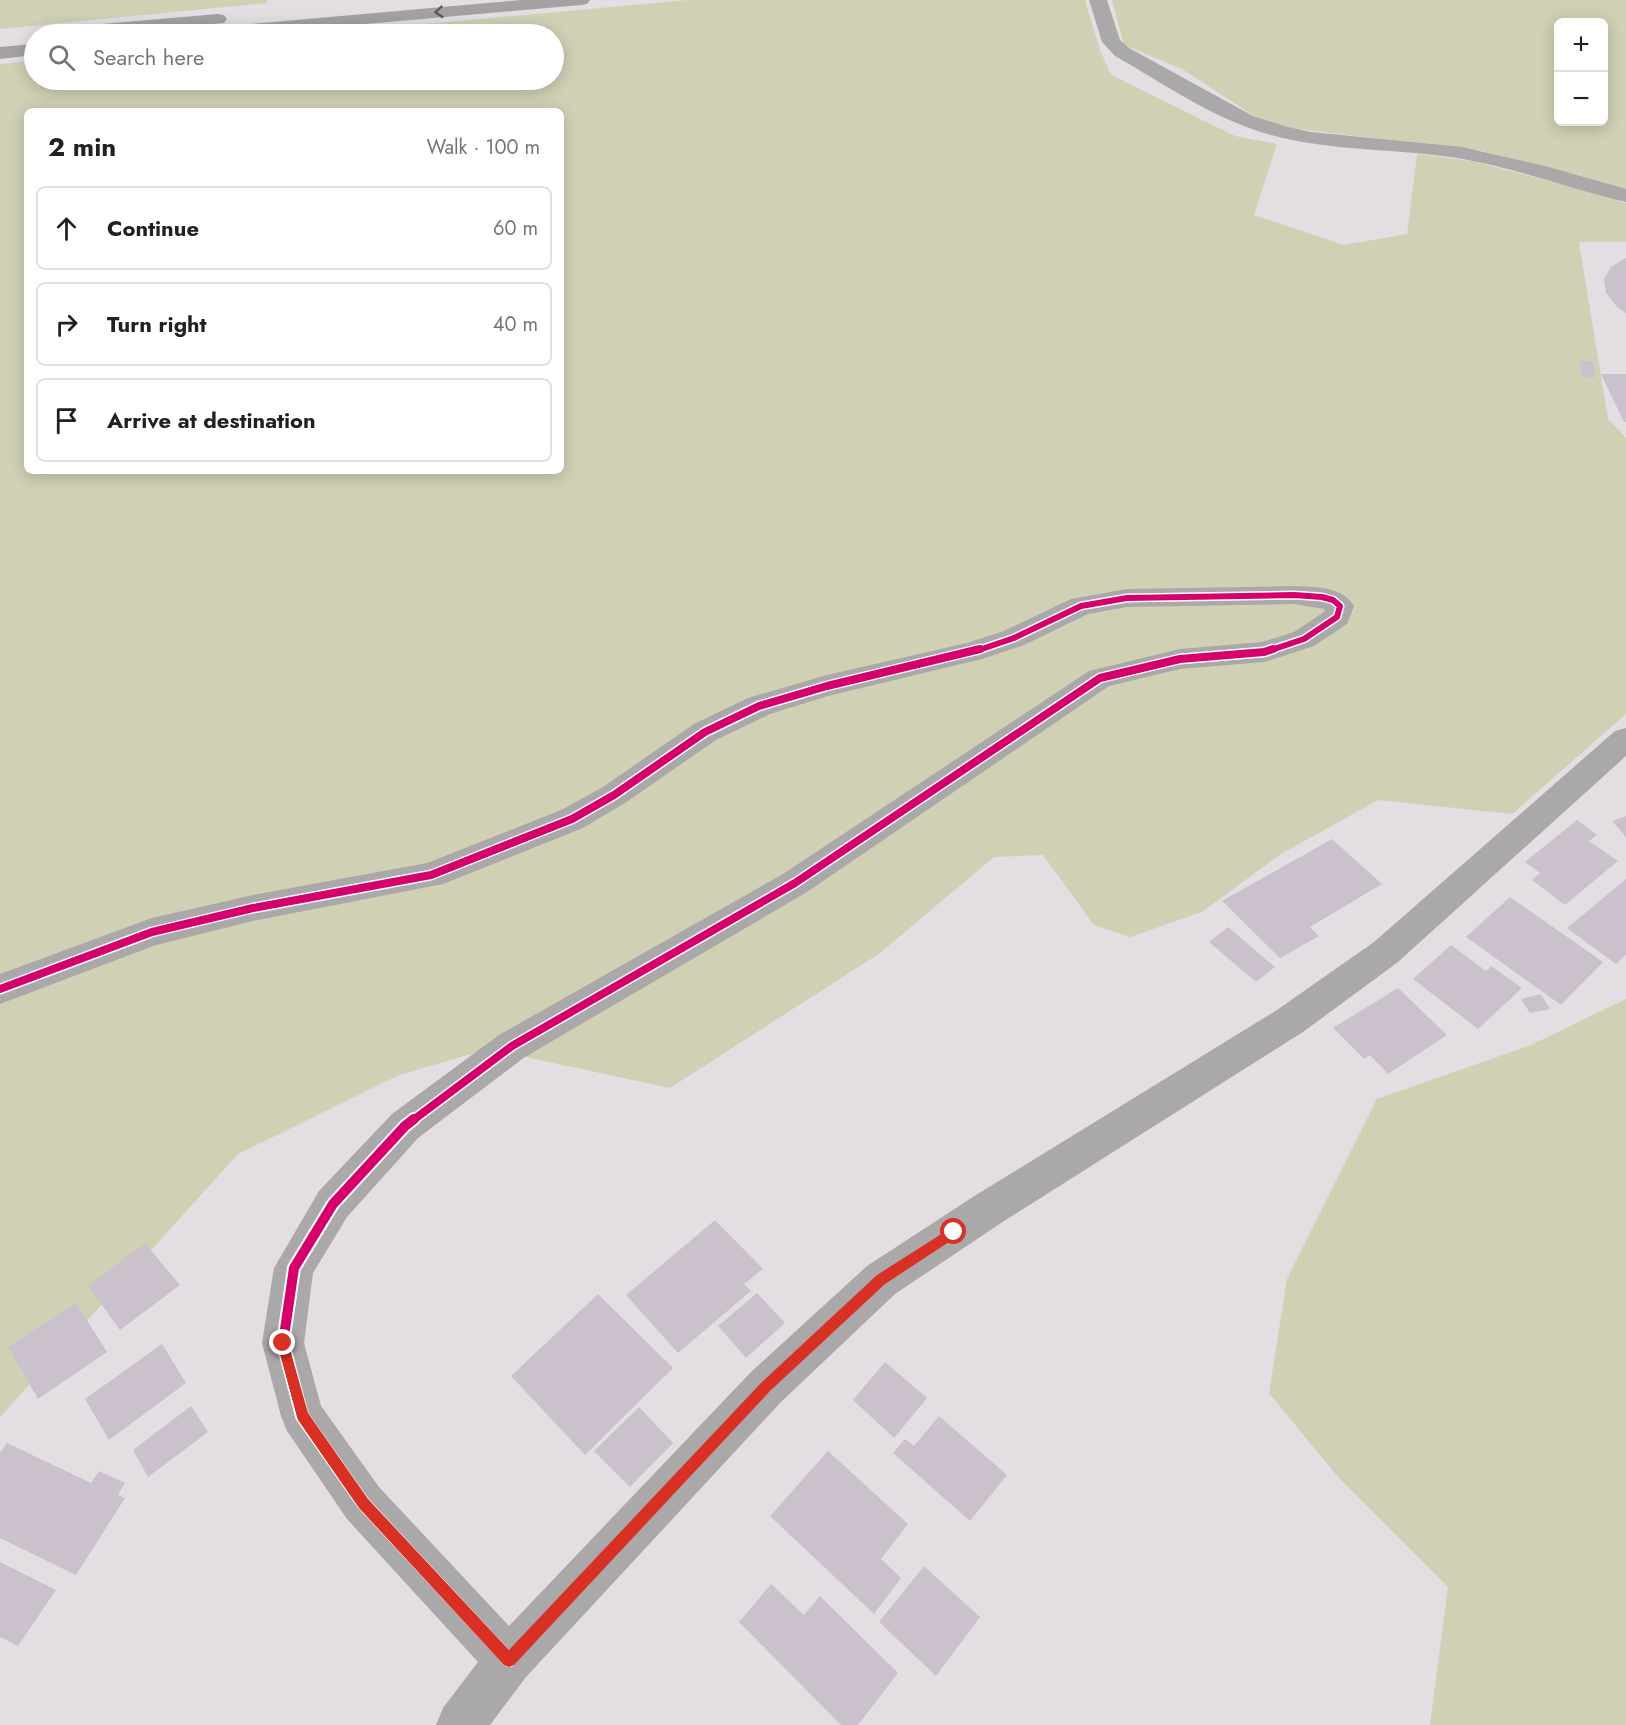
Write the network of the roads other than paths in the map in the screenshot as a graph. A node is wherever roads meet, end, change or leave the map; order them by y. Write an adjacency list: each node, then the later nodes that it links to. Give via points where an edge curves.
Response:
1 (425, 0): 4 (main road)
2 (581, 0): 5 (main road, one-way to 5)
3 (1098, 0): 10 (street, via 1111,42 1122,52 1246,120 1311,138 1462,153 1503,161)
4 (156, 24)
5 (309, 24)
6 (24, 36): 7 (main road)
7 (0, 39)
8 (24, 51): 9 (main road)
9 (0, 53)
10 (1626, 196)
11 (1626, 739): 13 (street, via 1386,952 1290,1021 881,1280 766,1387)
12 (0, 989): 13 (street, via 152,932 253,908 430,875 572,819 705,732 759,706 972,652 1014,638 1081,606 1127,598 1294,595 1322,597 1340,606 1337,617 1304,639 1264,652 1180,659 1100,678 795,883 512,1046 405,1126 333,1204 294,1268 290,1289 283,1343 302,1416 363,1503)
13 (509, 1660): 14 (street)
14 (460, 1725)

